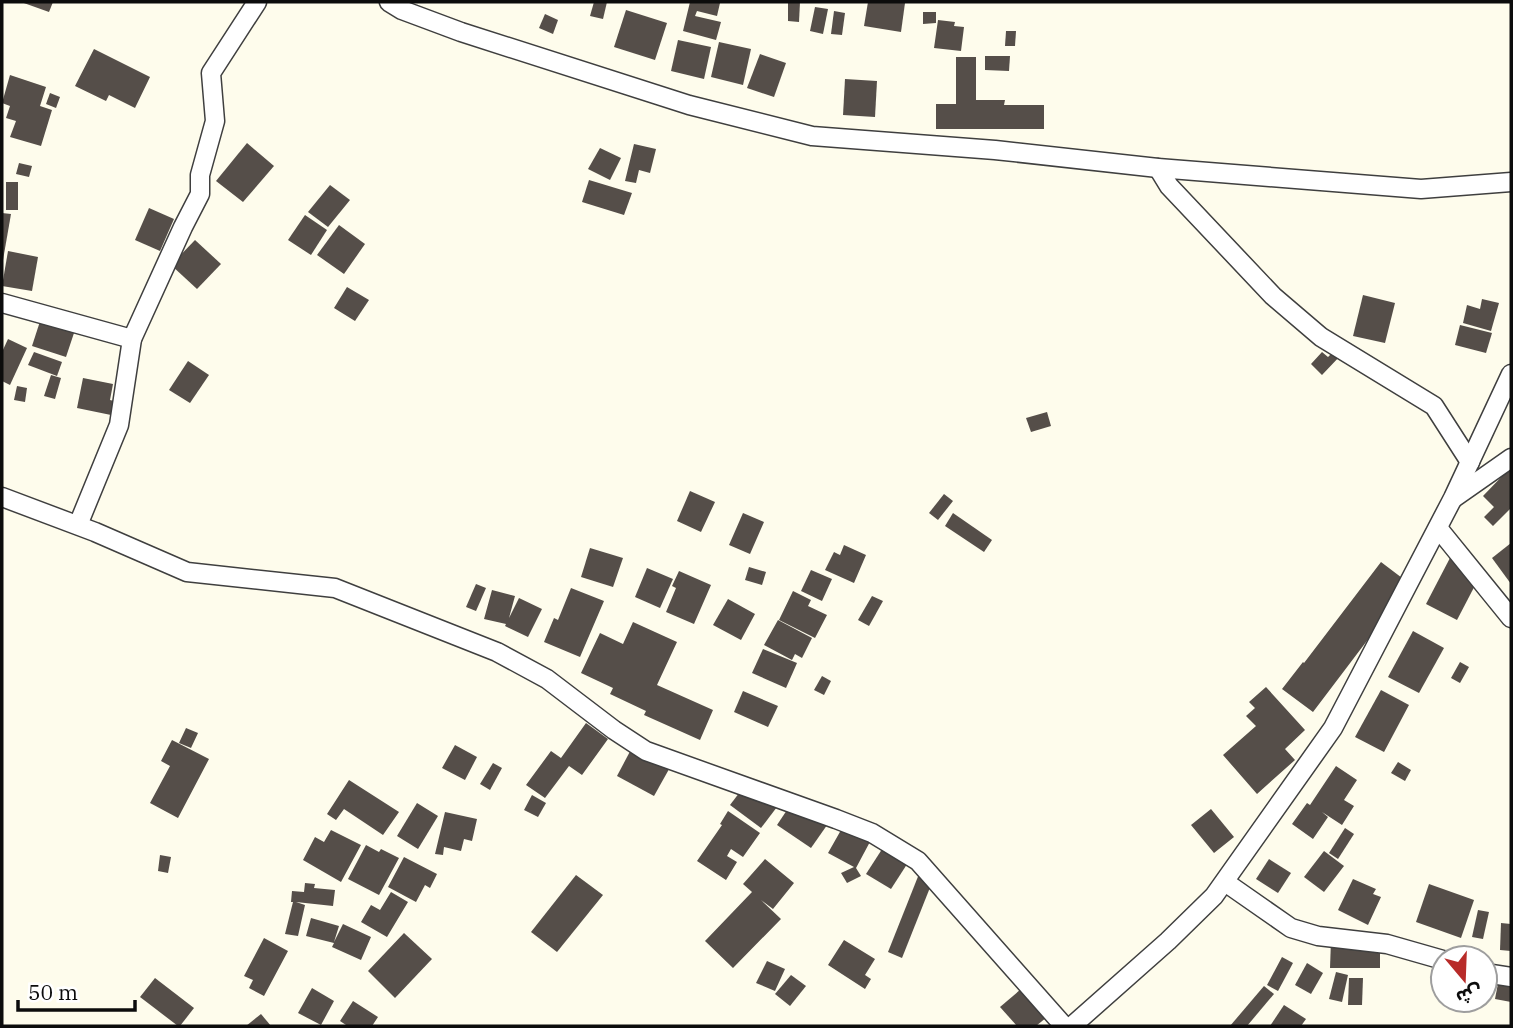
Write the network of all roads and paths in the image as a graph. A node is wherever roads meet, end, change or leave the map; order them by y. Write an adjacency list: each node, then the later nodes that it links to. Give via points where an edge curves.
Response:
1 (257, 2): 6 (street, via 211,73 215,121 200,175 201,194)
2 (389, 2): 3 (street, via 461,32 663,97 811,136)
3 (1158, 168): 4 (street, via 1421,189); 9 (street, via 1169,186 1273,296 1321,337 1434,406)
4 (1511, 182)
5 (2, 303): 6 (street)
6 (132, 339): 12 (street, via 119,425)
7 (1511, 374): 9 (street)
8 (1511, 458): 11 (street)
9 (1470, 462): 11 (street)
10 (2, 497): 12 (street)
11 (1453, 498): 13 (street)
12 (78, 525): 17 (street, via 187,572 335,587 497,652 547,679 646,751 872,833 918,862)
13 (1438, 528): 14 (street); 15 (street, via 1333,728)
14 (1511, 618)
15 (1224, 881): 16 (street, via 1291,928); 18 (street, via 1168,941)
16 (1429, 956)
17 (1064, 1026)
18 (1072, 1026)

